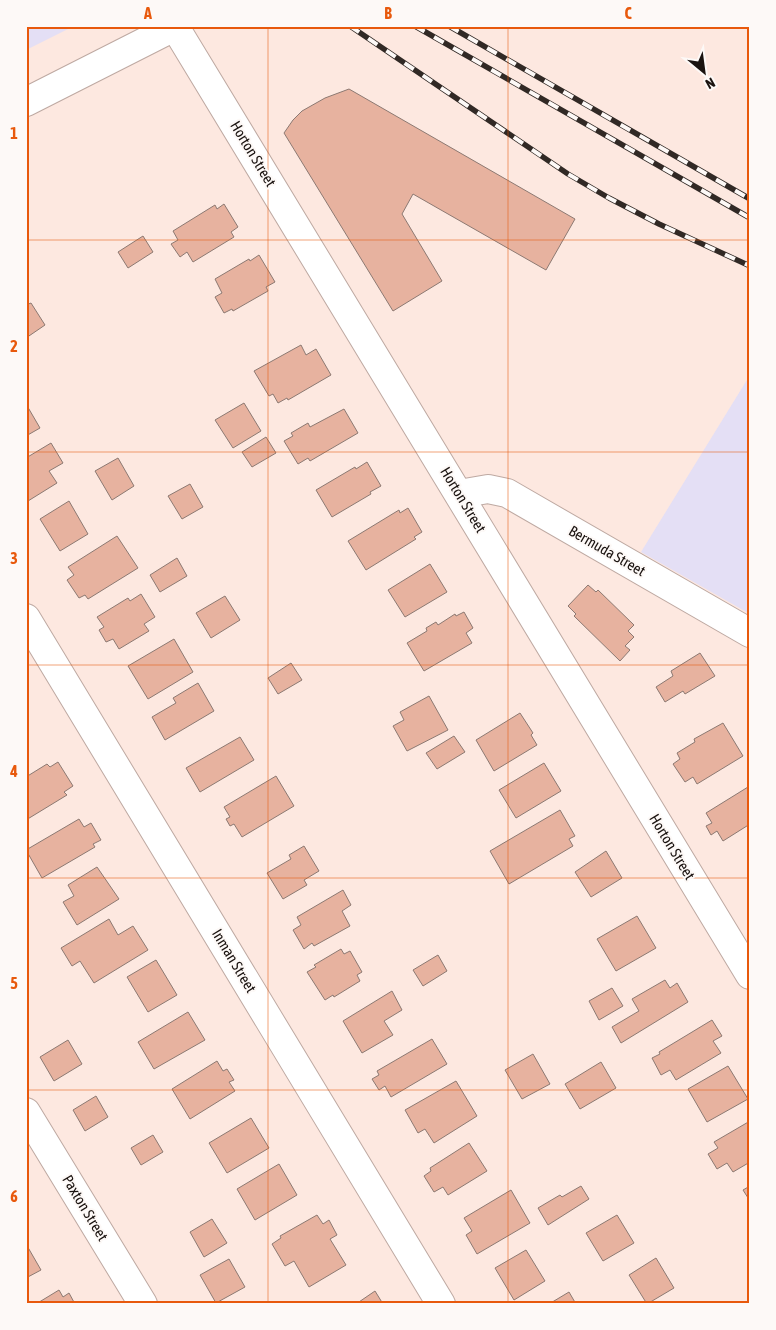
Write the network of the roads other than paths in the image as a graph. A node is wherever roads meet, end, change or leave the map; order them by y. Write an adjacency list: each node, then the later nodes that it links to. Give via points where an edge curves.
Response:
1 (175, 26): 2 (street); 3 (street, Horton Street)
2 (26, 102)
3 (459, 494): 5 (street, Bermuda Street, via 488,488 506,493); 6 (street, Horton Street)
4 (26, 618): 9 (street, Inman Street)
5 (750, 633)
6 (750, 975)
7 (26, 1112): 8 (street, Paxton Street)
8 (143, 1304)
9 (441, 1304)

